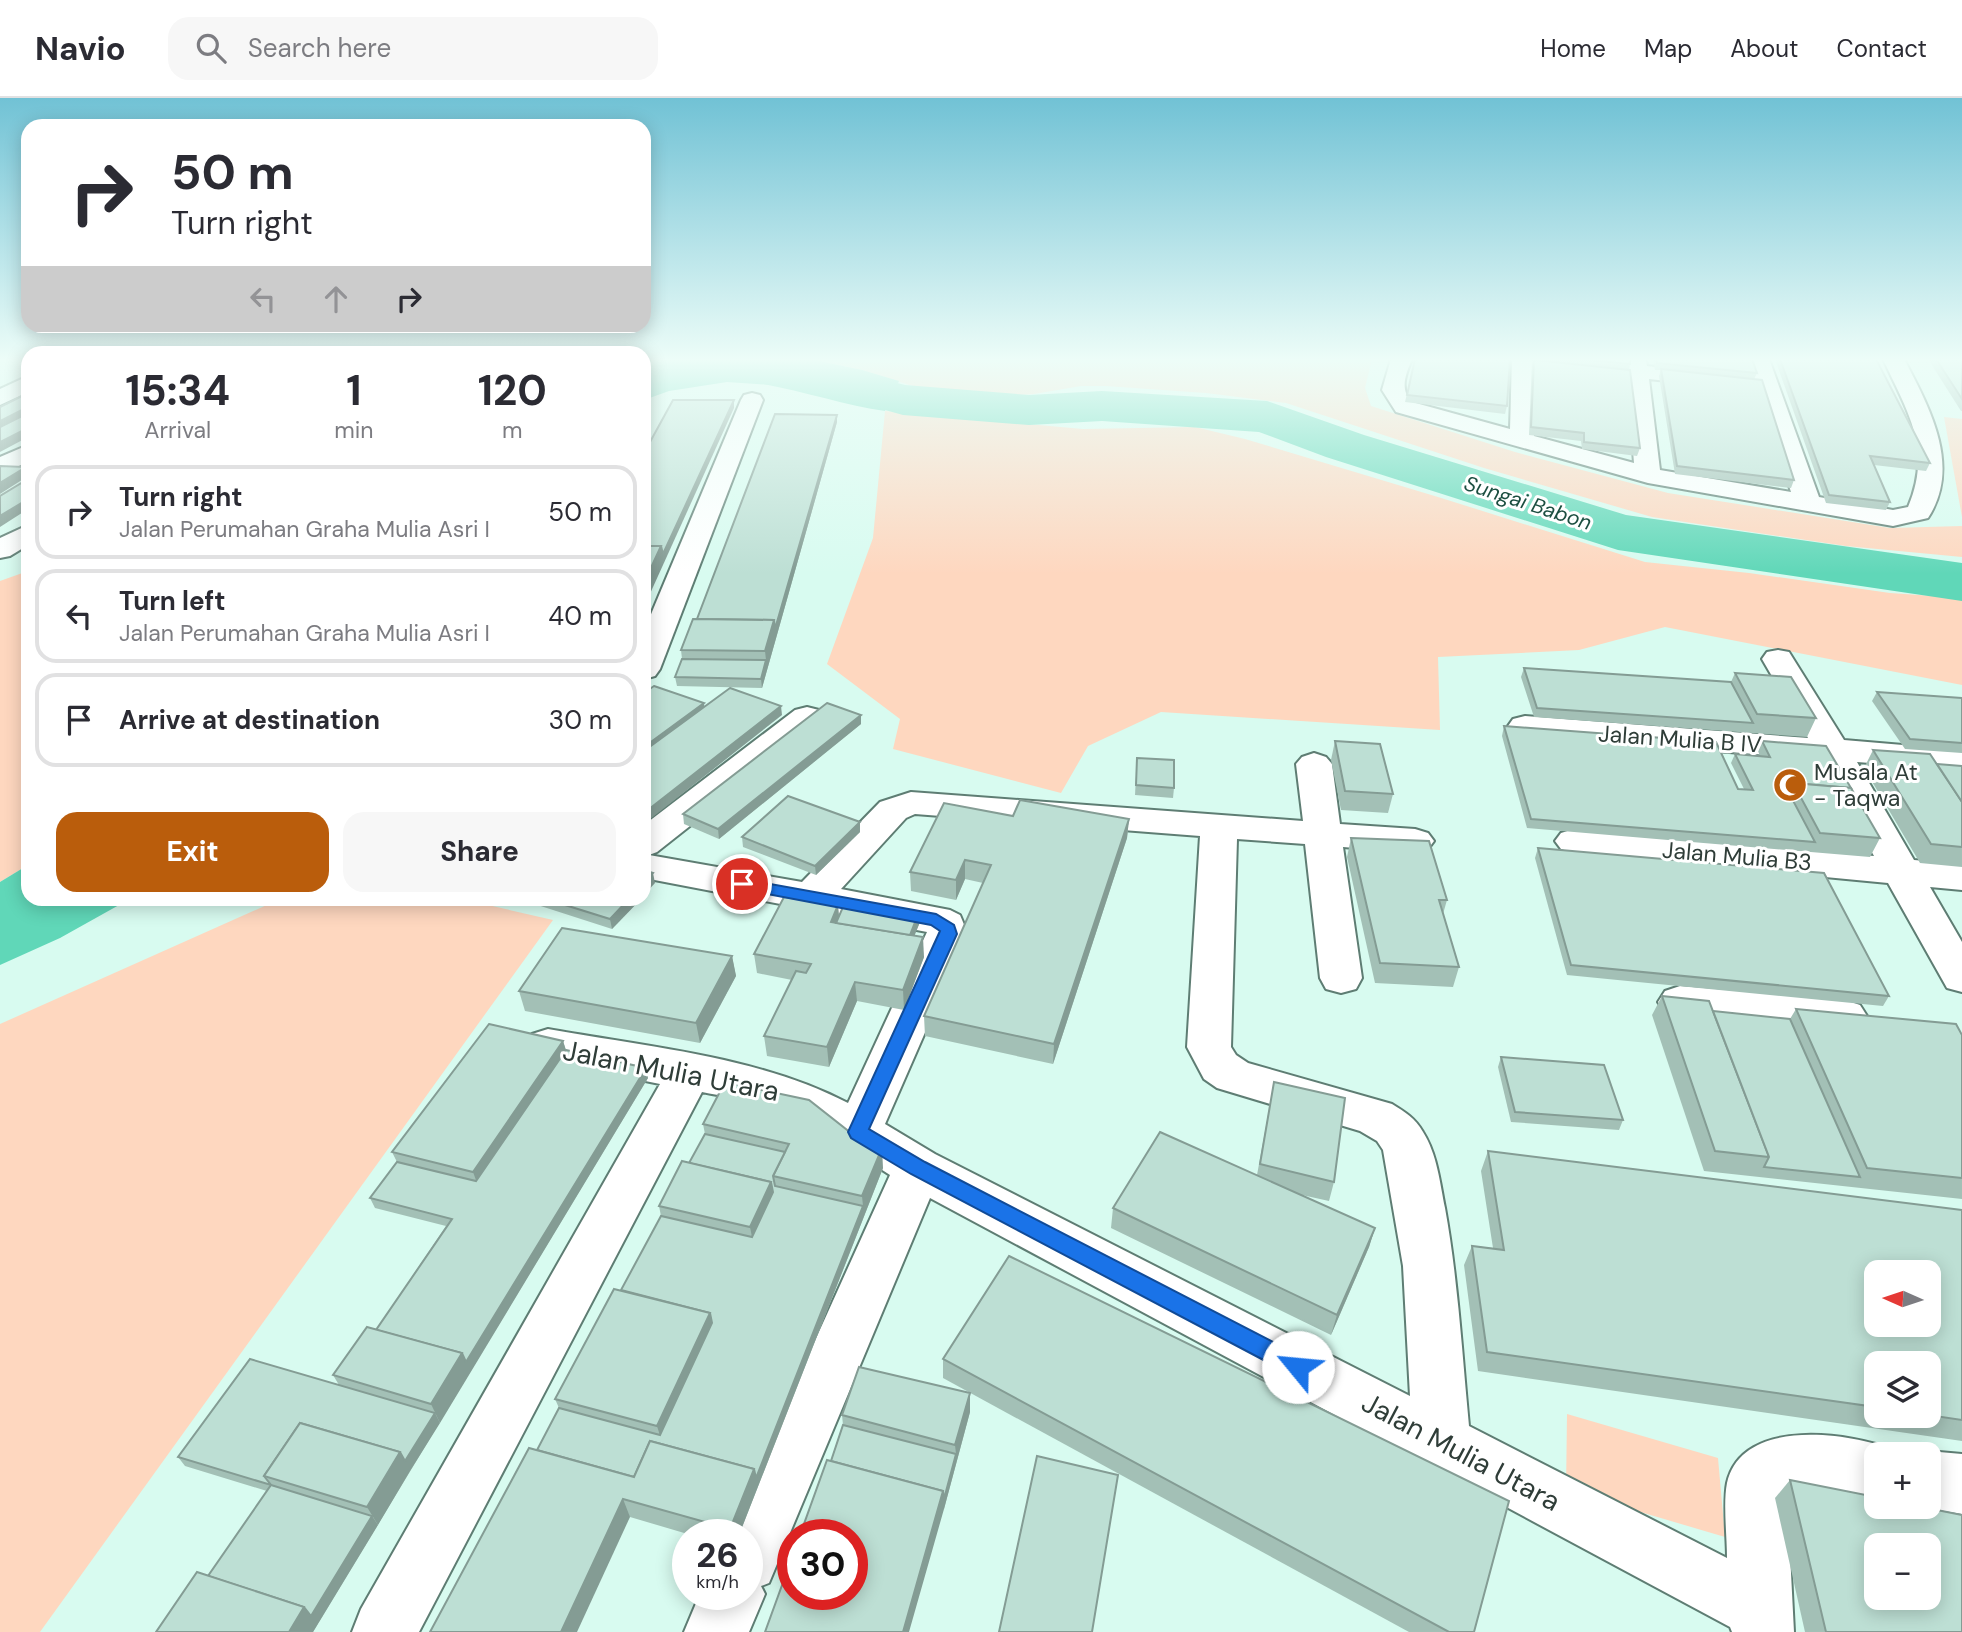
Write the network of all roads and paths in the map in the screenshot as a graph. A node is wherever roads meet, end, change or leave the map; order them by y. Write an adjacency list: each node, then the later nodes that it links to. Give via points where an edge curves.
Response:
1 (740, 431): 12 (street)
2 (1491, 431): 7 (street)
3 (1522, 431): 7 (street)
4 (1643, 431): 8 (street)
5 (1782, 431): 9 (street)
6 (1924, 431): 9 (street, via 1933,472 1919,512 1893,518)
7 (1522, 439): 8 (street)
8 (1648, 475): 9 (street)
9 (1808, 504)
10 (21, 537): 11 (street)
11 (0, 550)
12 (651, 652)
13 (1778, 659): 16 (street)
14 (807, 716): 21 (street)
15 (1525, 726): 16 (street, Jalan Mulia B IV)
16 (1834, 751): 17 (street, Jalan Mulia B IV); 25 (street)
17 (1962, 760)
18 (1314, 764): 20 (street)
19 (1219, 826): 20 (street); 27 (street, via 911,803 893,810); 36 (street, via 1209,1047 1220,1067 1233,1076 1375,1117 1394,1128 1406,1145 1429,1266)
20 (1324, 834): 22 (street); 29 (street)
21 (651, 839)
22 (1415, 841)
23 (1574, 841): 25 (street, Jalan Mulia B3)
24 (651, 867): 27 (street)
25 (1899, 871): 26 (street, Jalan Mulia B3); 28 (street)
26 (1962, 877)
27 (811, 897): 34 (street, via 936,920 948,929)
28 (1962, 977)
29 (1341, 978)
30 (1680, 1002): 31 (street)
31 (1886, 1019)
32 (548, 1046): 33 (street, Jalan Mulia Utara)
33 (689, 1073): 34 (street, Jalan Mulia Utara, via 785,1092); 43 (street)
34 (858, 1132): 35 (street, Jalan Mulia Utara)
35 (918, 1168): 36 (street, Jalan Mulia Utara); 40 (street)
36 (1441, 1441): 42 (street, Jalan Mulia Utara)
37 (1864, 1470): 42 (street, via 1796,1464 1763,1472 1757,1483)
38 (1941, 1482): 39 (street)
39 (1962, 1485)
40 (763, 1523)
41 (726, 1610): 44 (street)
42 (1761, 1620)
43 (384, 1632)
44 (716, 1632)

